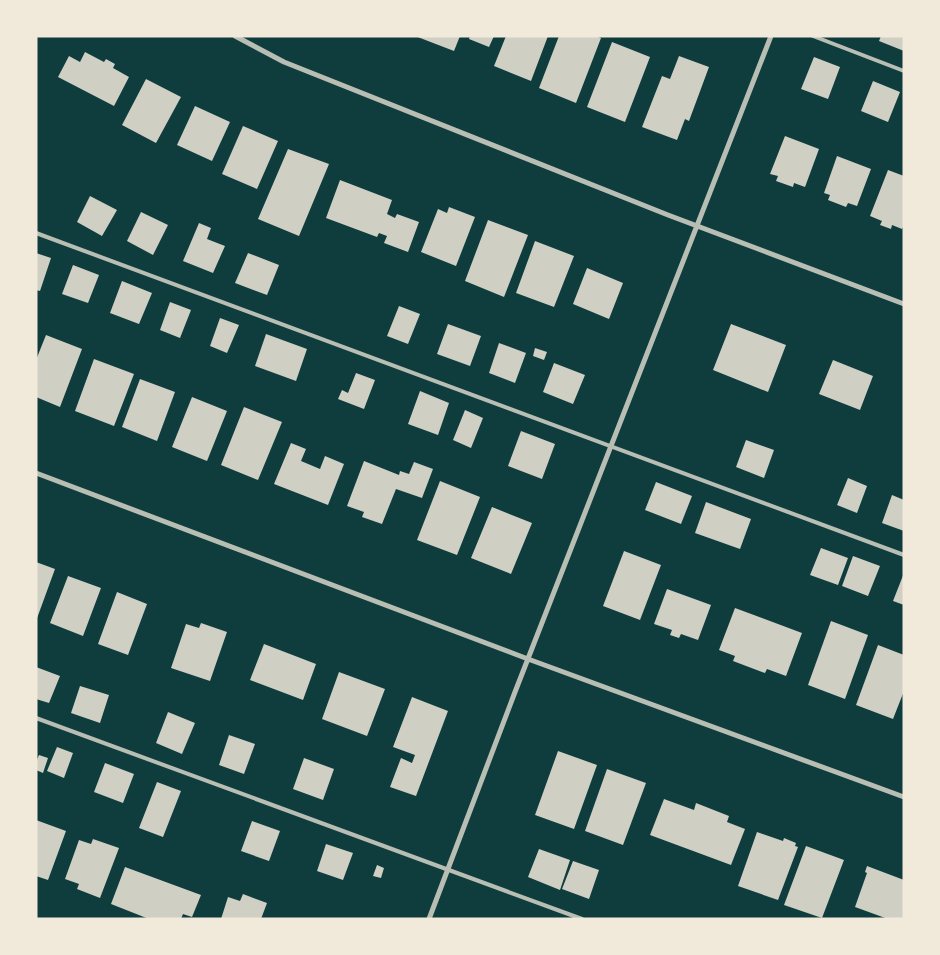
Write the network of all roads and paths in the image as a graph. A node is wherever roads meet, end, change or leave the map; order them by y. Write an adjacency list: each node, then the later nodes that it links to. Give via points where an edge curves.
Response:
1 (235, 36): 5 (street, via 284,62)
2 (771, 36): 5 (street)
3 (813, 36): 4 (lane)
4 (904, 71)
5 (697, 226): 7 (street); 8 (street)
6 (36, 233): 8 (lane)
7 (904, 304)
8 (612, 445): 10 (lane); 11 (street)
9 (36, 473): 11 (street)
10 (904, 555)
11 (528, 659): 13 (street); 14 (street)
12 (36, 718): 14 (lane)
13 (904, 797)
14 (448, 870): 15 (street); 16 (lane)
15 (429, 919)
16 (582, 919)

